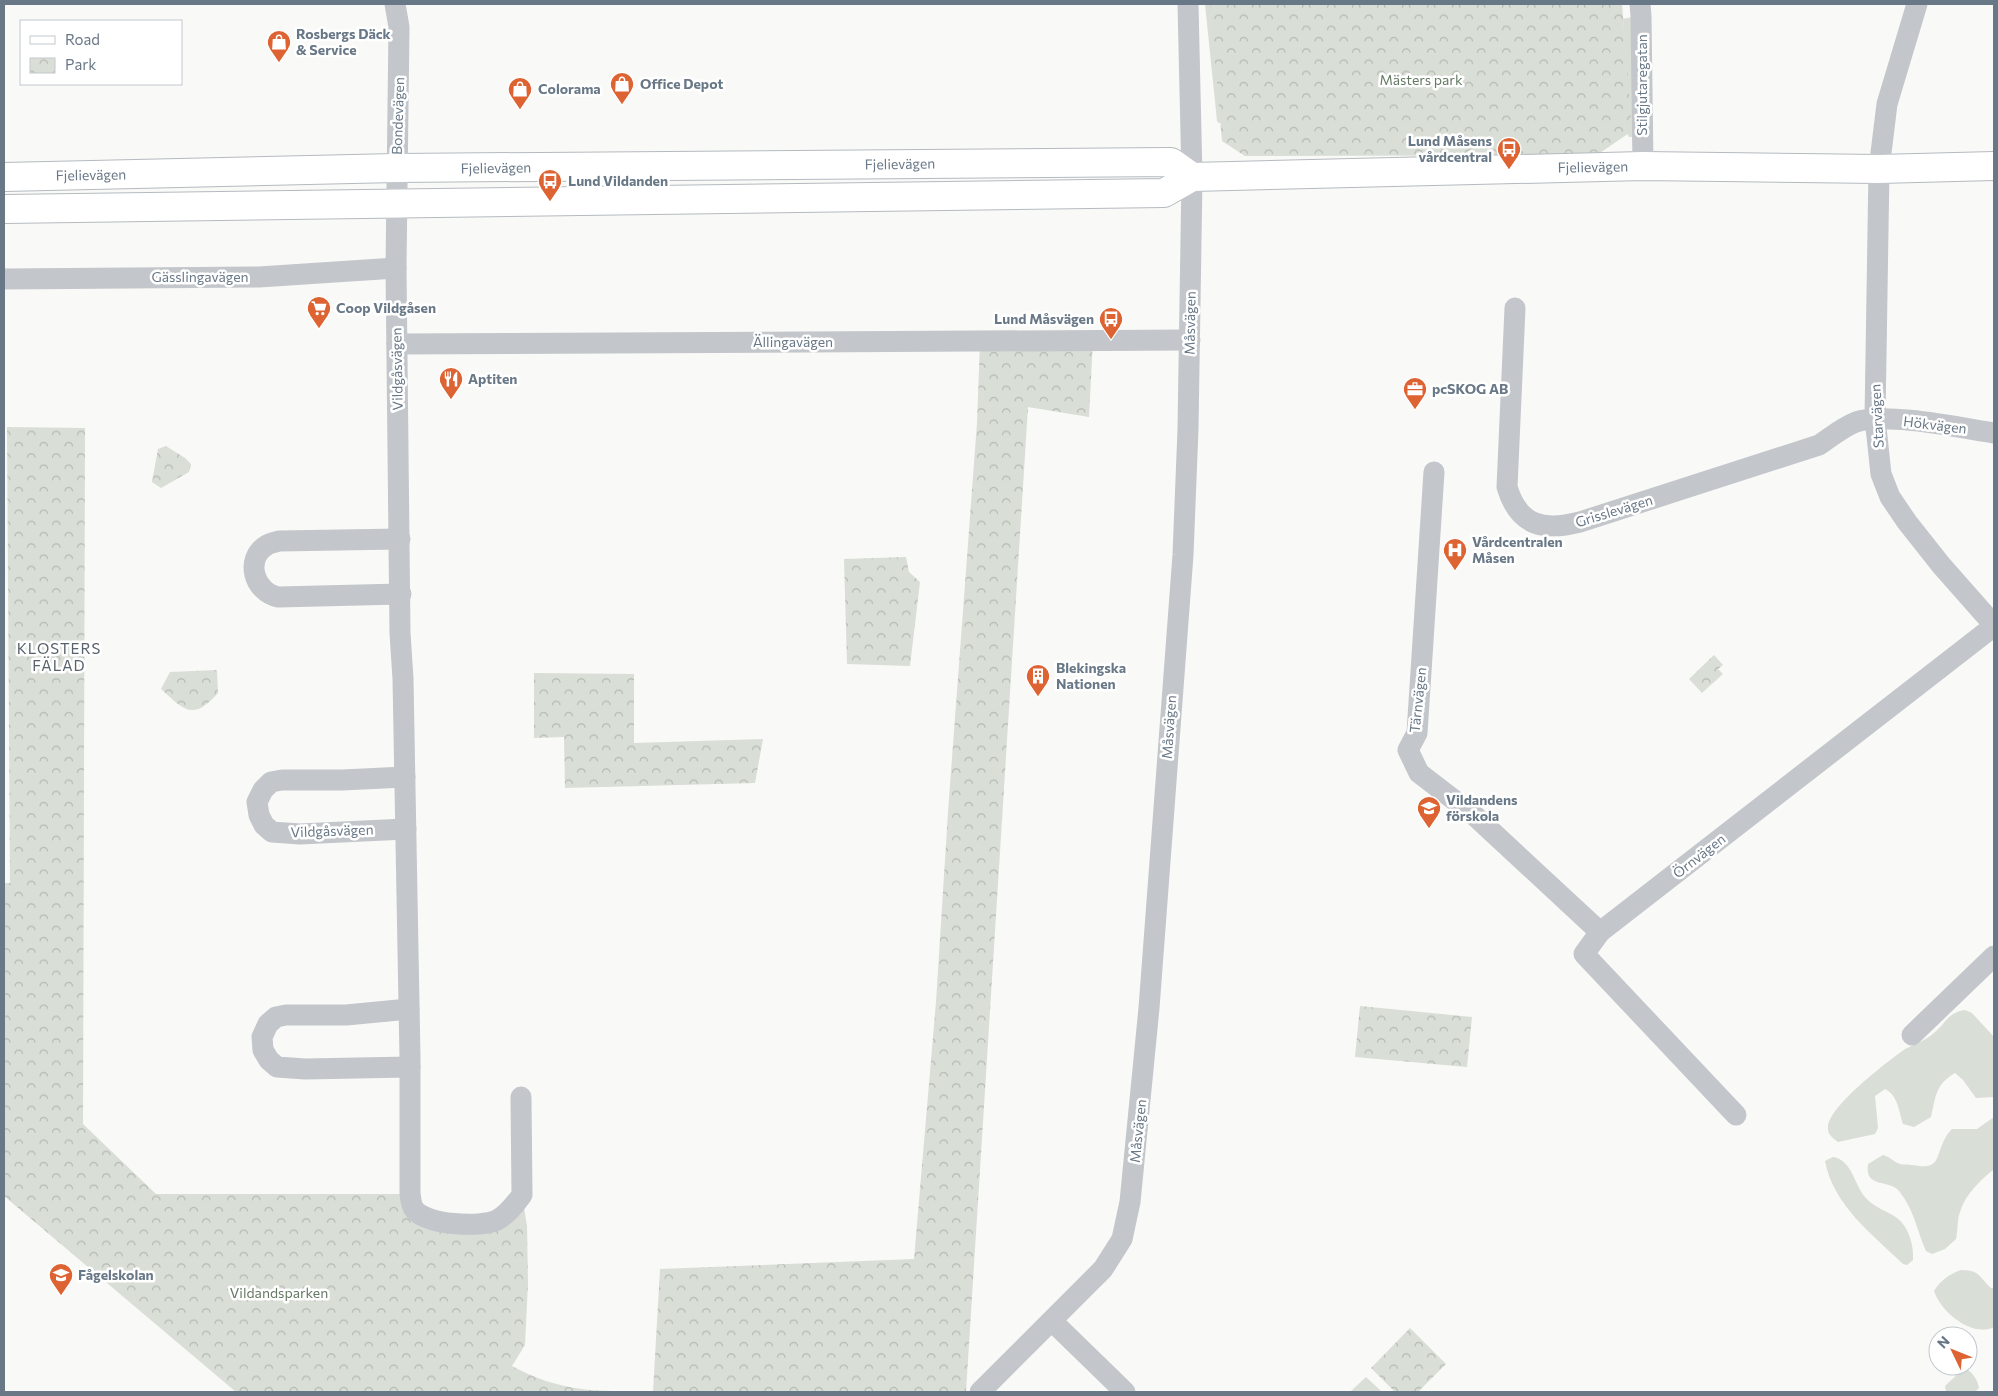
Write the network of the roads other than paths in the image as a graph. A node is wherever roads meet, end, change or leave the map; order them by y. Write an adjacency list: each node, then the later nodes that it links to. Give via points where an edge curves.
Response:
1 (395, 4): 7 (street, Bondevägen, via 399,27)
2 (1188, 4): 10 (street, Måsvägen)
3 (1640, 4): 5 (street, Stilgjutaregatan)
4 (1917, 4): 8 (street, Starvägen, via 1887,104)
5 (1642, 166): 8 (main road, Fjelievägen); 10 (main road, Fjelievägen)
6 (1994, 166): 8 (main road, Fjelievägen)
7 (396, 168): 9 (main road, Fjelievägen); 10 (main road, Fjelievägen, via 1172,162); 11 (street, Vildgåsvägen)
8 (1879, 169): 18 (street, Starvägen)
9 (4, 177)
10 (1192, 177): 11 (main road, Fjelievägen, via 1164,193); 16 (street, Måsvägen)
11 (396, 204): 12 (main road, Fjelievägen); 13 (street, Vildgåsvägen)
12 (4, 209)
13 (396, 268): 14 (street, Gässlingavägen, via 259,277); 17 (street, Vildgåsvägen)
14 (4, 279)
15 (1515, 308): 18 (street, Grisslevägen, via 1507,487 1521,514 1545,527 1566,526 1683,490 1819,445 1848,426)
16 (1190, 340): 17 (street, Ällingavägen); 33 (street, Måsvägen, via 1181,582 1149,1008 1130,1202 1122,1239 1103,1269)
17 (397, 344): 21 (street, Vildgåsvägen)
18 (1875, 418): 19 (street, Hökvägen, via 1944,424); 23 (street, Starvägen, via 1882,474 1890,497 1941,565)
19 (1994, 433)
20 (1434, 472): 26 (street, Tärnvägen, via 1417,733 1408,750 1419,773 1475,816)
21 (400, 539): 22 (street, Vildgåsvägen); 22 (street, via 279,541 259,552 253,565 261,588 278,597)
22 (401, 594): 24 (street, Vildgåsvägen)
23 (1994, 626): 26 (street, Örnvägen)
24 (405, 777): 25 (street, Vildgåsvägen); 25 (street, Vildgåsvägen, via 282,780 271,782 257,802 261,820 272,832 300,834)
25 (406, 829): 28 (street, Vildgåsvägen)
26 (1600, 932): 32 (street, Örnvägen, via 1584,954)
27 (1994, 956): 29 (street)
28 (409, 1010): 30 (street, Vildgåsvägen); 30 (street, via 286,1015 276,1017 268,1024 262,1037 266,1055 277,1067)
29 (1912, 1035)
30 (410, 1067): 31 (street, Vildgåsvägen, via 410,1194 414,1209 428,1219 458,1224 495,1221 522,1195)
31 (521, 1097)
32 (1736, 1115)
33 (1052, 1321): 34 (street, Måsvägen); 35 (street)
34 (980, 1392)
35 (1125, 1392)

